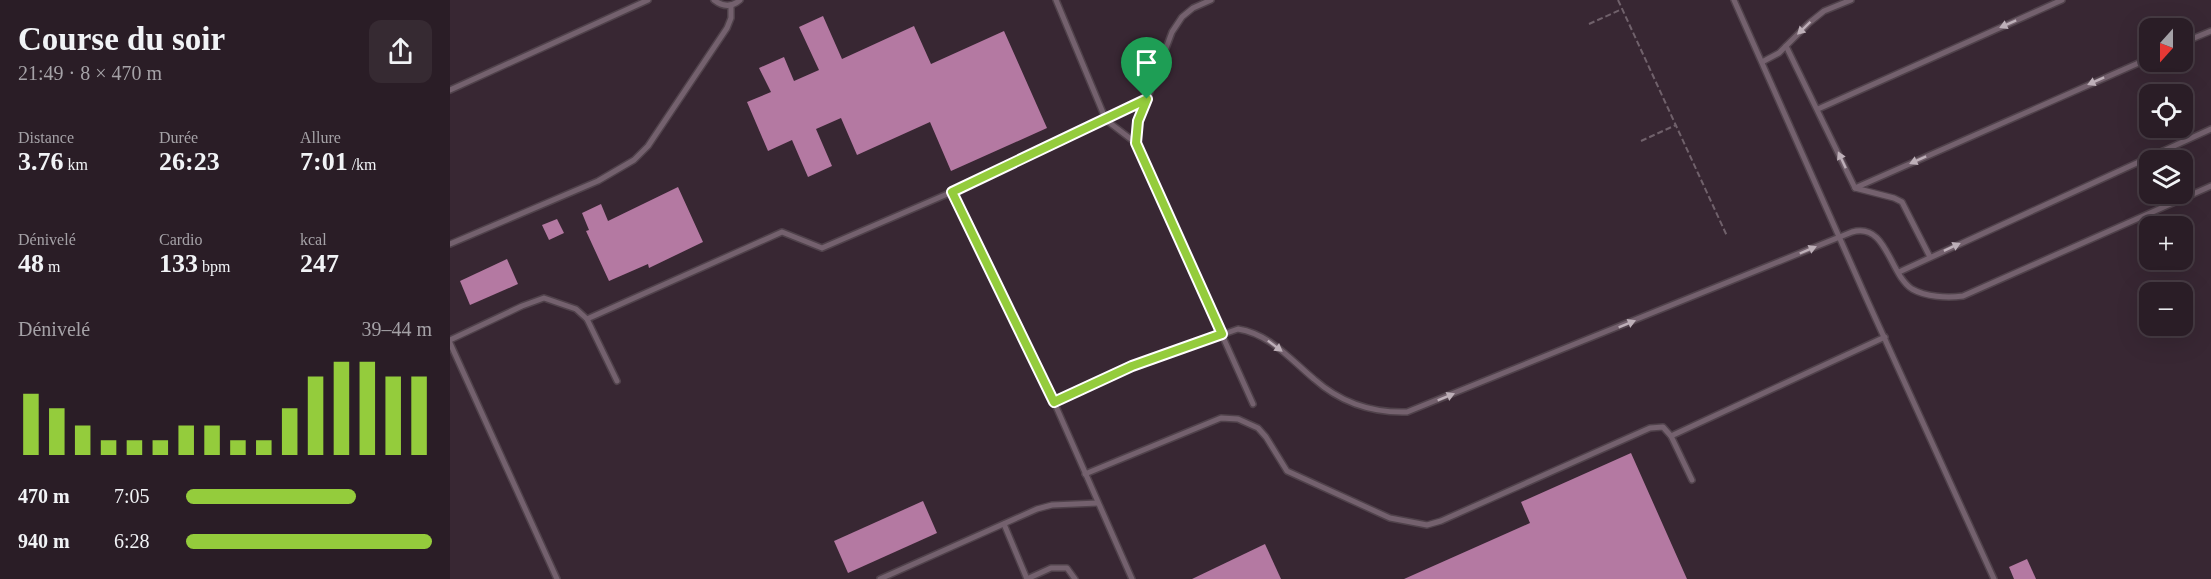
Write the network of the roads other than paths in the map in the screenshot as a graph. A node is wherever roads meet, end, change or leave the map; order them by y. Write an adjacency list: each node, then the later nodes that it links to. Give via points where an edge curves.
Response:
1 (648, 0): 15 (lane)
2 (714, 0): 9 (lane)
3 (740, 0): 9 (lane)
4 (1056, 0): 18 (lane)
5 (1211, 0): 16 (lane, via 1182,17 1172,32)
6 (1734, 0): 13 (lane)
7 (1851, 0): 12 (lane, one-way to 12, via 1824,11)
8 (2062, 0): 17 (lane, one-way to 17)
9 (730, 5): 25 (lane, via 727,28 648,146 634,160 598,181)
10 (2211, 31): 11 (lane)
11 (2193, 38)
12 (1786, 46): 13 (lane); 17 (lane)
13 (1762, 62): 24 (lane)
14 (2139, 63): 22 (lane, one-way to 22)
15 (450, 90)
16 (1147, 99): 18 (lane); 20 (lane, via 1138,121)
17 (1818, 108): 22 (lane, one-way to 17)
18 (1106, 120): 20 (lane); 23 (lane)
19 (2211, 129): 26 (lane, one-way to 19)
20 (1136, 143): 29 (lane)
21 (2211, 186): 27 (lane, via 1963,296 1919,291 1905,282)
22 (1855, 188): 26 (lane, via 1902,202)
23 (952, 192): 28 (lane, via 822,248 782,232); 33 (lane)
24 (1839, 237): 27 (lane, via 1858,230 1871,232); 29 (lane, one-way to 24, via 1238,329 1251,331 1337,396 1373,410 1407,412); 30 (lane)
25 (450, 244)
26 (1930, 257): 27 (lane)
27 (1899, 272)
28 (587, 319): 31 (lane, via 576,309 544,298); 32 (lane)
29 (1222, 334): 33 (lane, via 1132,366); 34 (lane)
30 (1886, 337): 35 (lane); 45 (lane)
31 (450, 341): 40 (lane)
32 (617, 381)
33 (1054, 402): 36 (lane)
34 (1253, 405)
35 (1671, 436): 36 (lane, via 1663,427 1650,428 1427,525 1390,518 1287,471 1258,428 1238,418 1221,418); 37 (lane)
36 (1085, 474): 38 (lane)
37 (1692, 480)
38 (1098, 503): 39 (lane, via 1052,505); 44 (lane)
39 (1004, 524): 41 (lane); 42 (lane)
40 (557, 579)
41 (880, 579)
42 (1027, 579): 43 (lane, via 1052,568 1067,568)
43 (1075, 579)
44 (1132, 579)
45 (1994, 579)

